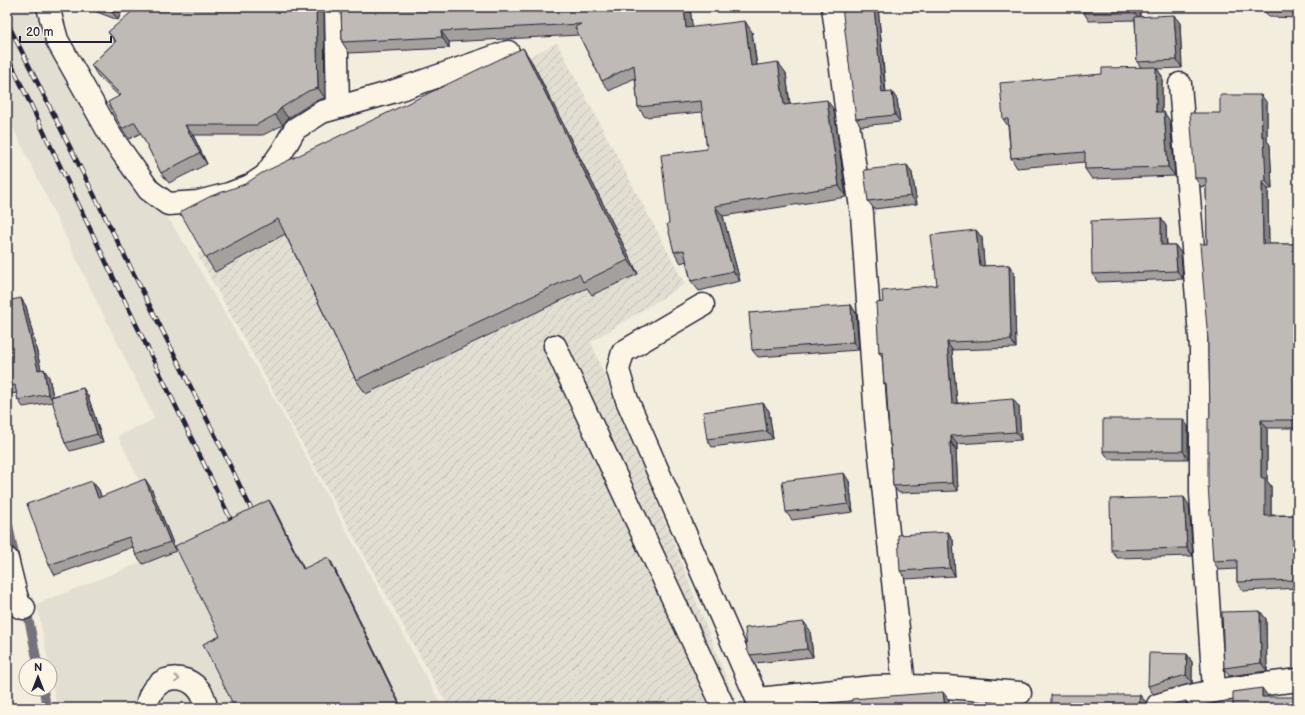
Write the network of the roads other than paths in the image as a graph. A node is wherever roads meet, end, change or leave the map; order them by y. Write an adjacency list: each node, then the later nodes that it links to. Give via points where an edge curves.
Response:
1 (48, 7): 6 (street, via 57,40 112,138 149,190 168,204 198,202 250,186 265,176 284,150 295,129 322,112)
2 (336, 7): 6 (street)
3 (833, 7): 12 (street, via 862,214 876,418)
4 (508, 52): 6 (street, via 392,92)
5 (1180, 84): 13 (street, via 1201,349 1201,493)
6 (338, 107)
7 (703, 305): 15 (street, via 624,352 618,370 626,400)
8 (555, 346): 18 (street)
9 (7, 559): 10 (street, via 20,607)
10 (24, 608)
11 (1298, 680): 13 (street)
12 (904, 686): 14 (street); 15 (street, via 874,687)
13 (1214, 690): 19 (street, via 1158,705)
14 (1020, 693)
15 (759, 704)
16 (147, 708): 17 (street, one-way to 17, via 147,700 152,690 160,683 180,678 190,681 198,688 204,697)
17 (206, 708)
18 (724, 708)
19 (1157, 708)

